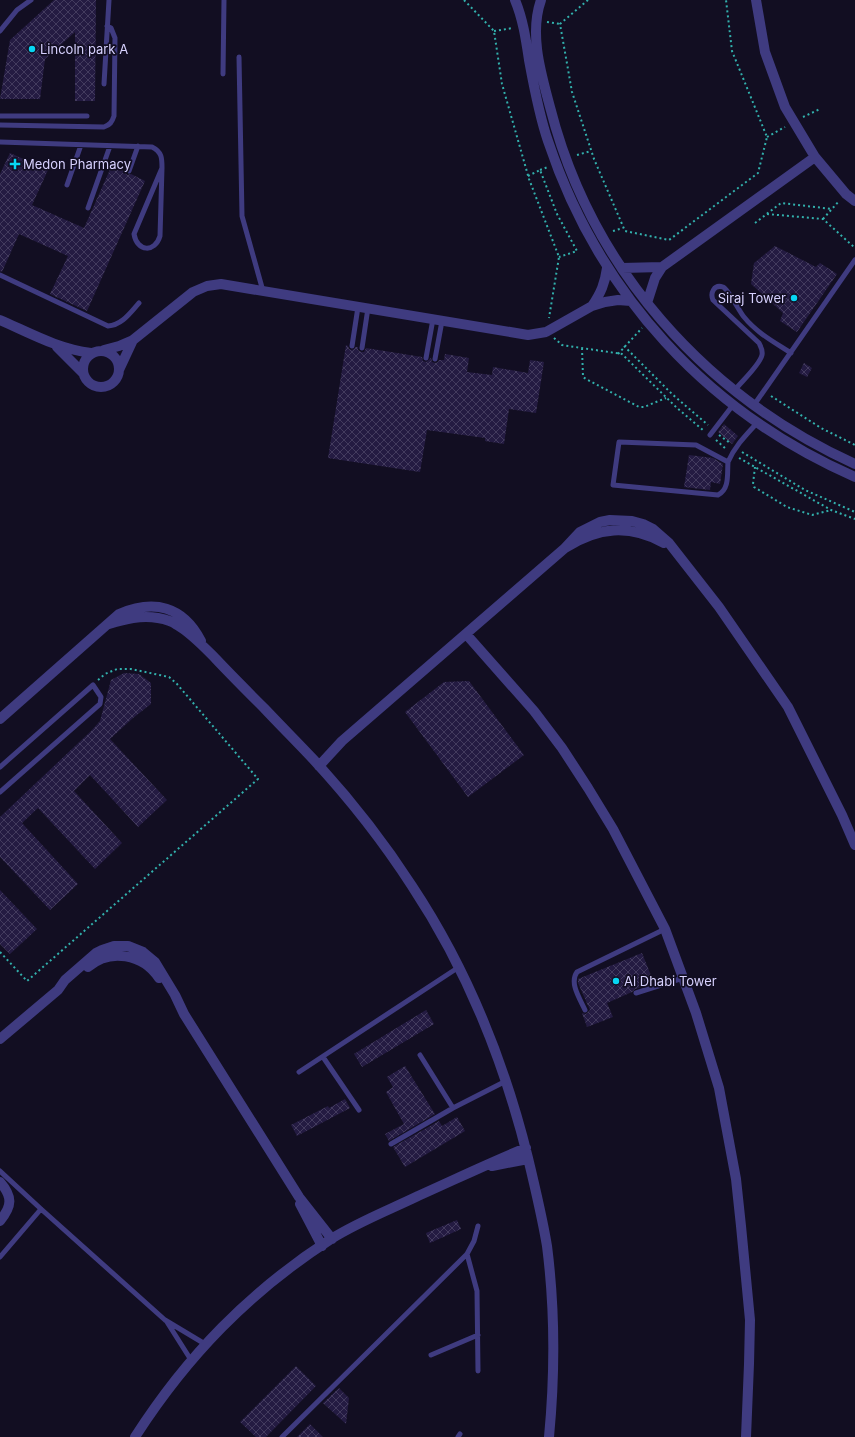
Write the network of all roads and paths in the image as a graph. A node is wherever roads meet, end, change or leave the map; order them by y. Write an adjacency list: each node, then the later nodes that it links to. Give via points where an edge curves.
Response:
1 (31, 0): 11 (lane, via 17,10)
2 (109, 0): 9 (lane)
3 (224, 0): 14 (lane)
4 (515, 0): 10 (street)
5 (541, 0): 25 (street, via 536,20 537,46 547,95)
6 (588, 0): 23 (path, via 560,24 572,92)
7 (726, 0): 23 (path, via 732,51 767,137 758,173 669,240 625,231)
8 (756, 0): 24 (street, via 765,52 785,106)
9 (107, 26): 15 (lane); 18 (lane, via 111,28 115,38 114,116 109,125)
10 (523, 27): 12 (path); 41 (street, via 548,140 564,184)
11 (0, 31)
12 (494, 31)
13 (238, 57): 44 (lane, via 242,216)
14 (223, 74)
15 (104, 84)
16 (0, 116): 17 (lane)
17 (87, 116)
18 (0, 125)
19 (0, 142): 20 (lane)
20 (81, 145): 21 (lane); 29 (lane)
21 (110, 146): 22 (lane); 32 (lane)
22 (138, 146): 26 (lane, via 157,150 161,154); 27 (lane)
23 (591, 151): 25 (path)
24 (815, 157): 30 (street); 40 (street)
25 (566, 158): 42 (street, via 588,209)
26 (162, 168): 26 (lane, via 159,241 155,246 143,248 138,245 134,234)
27 (129, 170)
28 (528, 176): 38 (path, via 540,170 557,214 577,251)
29 (67, 184)
30 (846, 194): 31 (street); 33 (path)
31 (855, 201)
32 (88, 208)
33 (832, 209): 34 (path, via 781,203); 35 (path)
34 (767, 214): 35 (path); 36 (path)
35 (822, 219): 37 (path)
36 (755, 223)
37 (855, 248)
38 (559, 257)
39 (855, 260): 60 (lane)
40 (662, 267): 42 (street); 47 (street, via 655,278)
41 (607, 268): 45 (street); 48 (street, via 600,294)
42 (622, 268): 47 (street)
43 (0, 275): 46 (lane, via 108,326 121,322)
44 (263, 291): 49 (street); 53 (street, via 221,284 207,286 182,300)
45 (631, 301): 48 (street, via 618,300); 52 (street)
46 (139, 303)
47 (648, 304): 66 (street, via 688,350)
48 (592, 306): 51 (street, via 546,332 528,335)
49 (363, 308): 51 (street); 55 (lane); 56 (lane)
50 (0, 320): 54 (street)
51 (437, 320): 62 (lane); 63 (lane)
52 (648, 322): 61 (path); 69 (street, via 683,361)
53 (133, 340): 58 (street); 64 (street)
54 (54, 344): 59 (street); 65 (street)
55 (352, 346)
56 (362, 348)
57 (582, 348): 68 (path, via 583,377 586,379 639,406 644,407)
58 (104, 350): 59 (street); 64 (street, via 114,355)
59 (92, 353): 65 (street, via 84,361)
60 (791, 353): 66 (lane, via 747,321 723,287 715,288 712,292 713,300 759,343 763,353 762,358); 67 (lane)
61 (618, 354)
62 (426, 358)
63 (435, 359)
64 (119, 370): 65 (street, via 115,381 105,387 89,383)
65 (83, 373)
66 (734, 391): 70 (street)
67 (763, 391): 70 (lane); 73 (path, via 821,428)
68 (666, 398)
69 (733, 405): 71 (street); 72 (lane)
70 (753, 406): 75 (street, via 802,437)
71 (757, 423): 74 (lane, via 739,442); 77 (street, via 810,455)
72 (710, 435)
73 (855, 445)
74 (728, 462): 74 (lane, via 726,485 718,495 613,485 620,442 696,446)
75 (855, 464)
76 (755, 467): 78 (path, via 754,487 787,507 812,515)
77 (855, 477)
78 (830, 510)
79 (466, 634): 82 (street); 85 (street, via 565,548 578,540 591,534 621,530 650,536 663,543 676,552 719,607 788,707); 86 (street, via 562,748 613,829)
80 (93, 685): 83 (lane); 84 (lane, via 101,697 100,704); 87 (path, via 105,674 117,669 131,669 169,677 258,779 27,981)
81 (0, 719): 82 (street, via 109,624 144,617 160,618 177,624 203,646)
82 (316, 763): 88 (street, via 393,858 431,916)
83 (0, 767)
84 (0, 792)
85 (855, 846)
86 (665, 930): 89 (street); 91 (lane, via 577,972 574,984)
87 (0, 952)
88 (459, 967): 94 (lane); 96 (street, via 481,1014)
89 (683, 978): 90 (lane); 122 (street, via 704,1035 719,1088 736,1178 750,1320)
90 (636, 993)
91 (585, 1010)
92 (0, 1040): 105 (street, via 94,962 111,956 137,959 158,976 184,1014)
93 (420, 1055): 97 (lane)
94 (323, 1056): 95 (lane); 98 (lane)
95 (299, 1072)
96 (506, 1081): 97 (lane); 100 (street)
97 (453, 1108): 99 (lane)
98 (359, 1110)
99 (392, 1144)
100 (526, 1148): 101 (street); 102 (street)
101 (528, 1159): 102 (street, via 498,1166); 121 (street, via 540,1207 551,1290 553,1374)
102 (482, 1166): 109 (street)
103 (0, 1171): 106 (lane)
104 (0, 1182): 107 (street, via 8,1193 10,1202 8,1211)
105 (299, 1196): 109 (street); 110 (street, via 301,1207)
106 (41, 1209): 112 (lane); 113 (lane)
107 (0, 1221)
108 (478, 1226): 111 (lane)
109 (332, 1239): 110 (street)
110 (322, 1246): 115 (street, via 257,1294)
111 (467, 1254): 114 (lane, via 477,1291); 120 (lane)
112 (0, 1257)
113 (165, 1320): 115 (lane); 117 (lane)
114 (478, 1335): 116 (lane); 118 (lane)
115 (205, 1344): 117 (street)
116 (431, 1355)
117 (191, 1360): 119 (street, via 155,1405)
118 (478, 1370)
119 (134, 1437)
120 (282, 1437)
121 (549, 1437)
122 (746, 1437)

